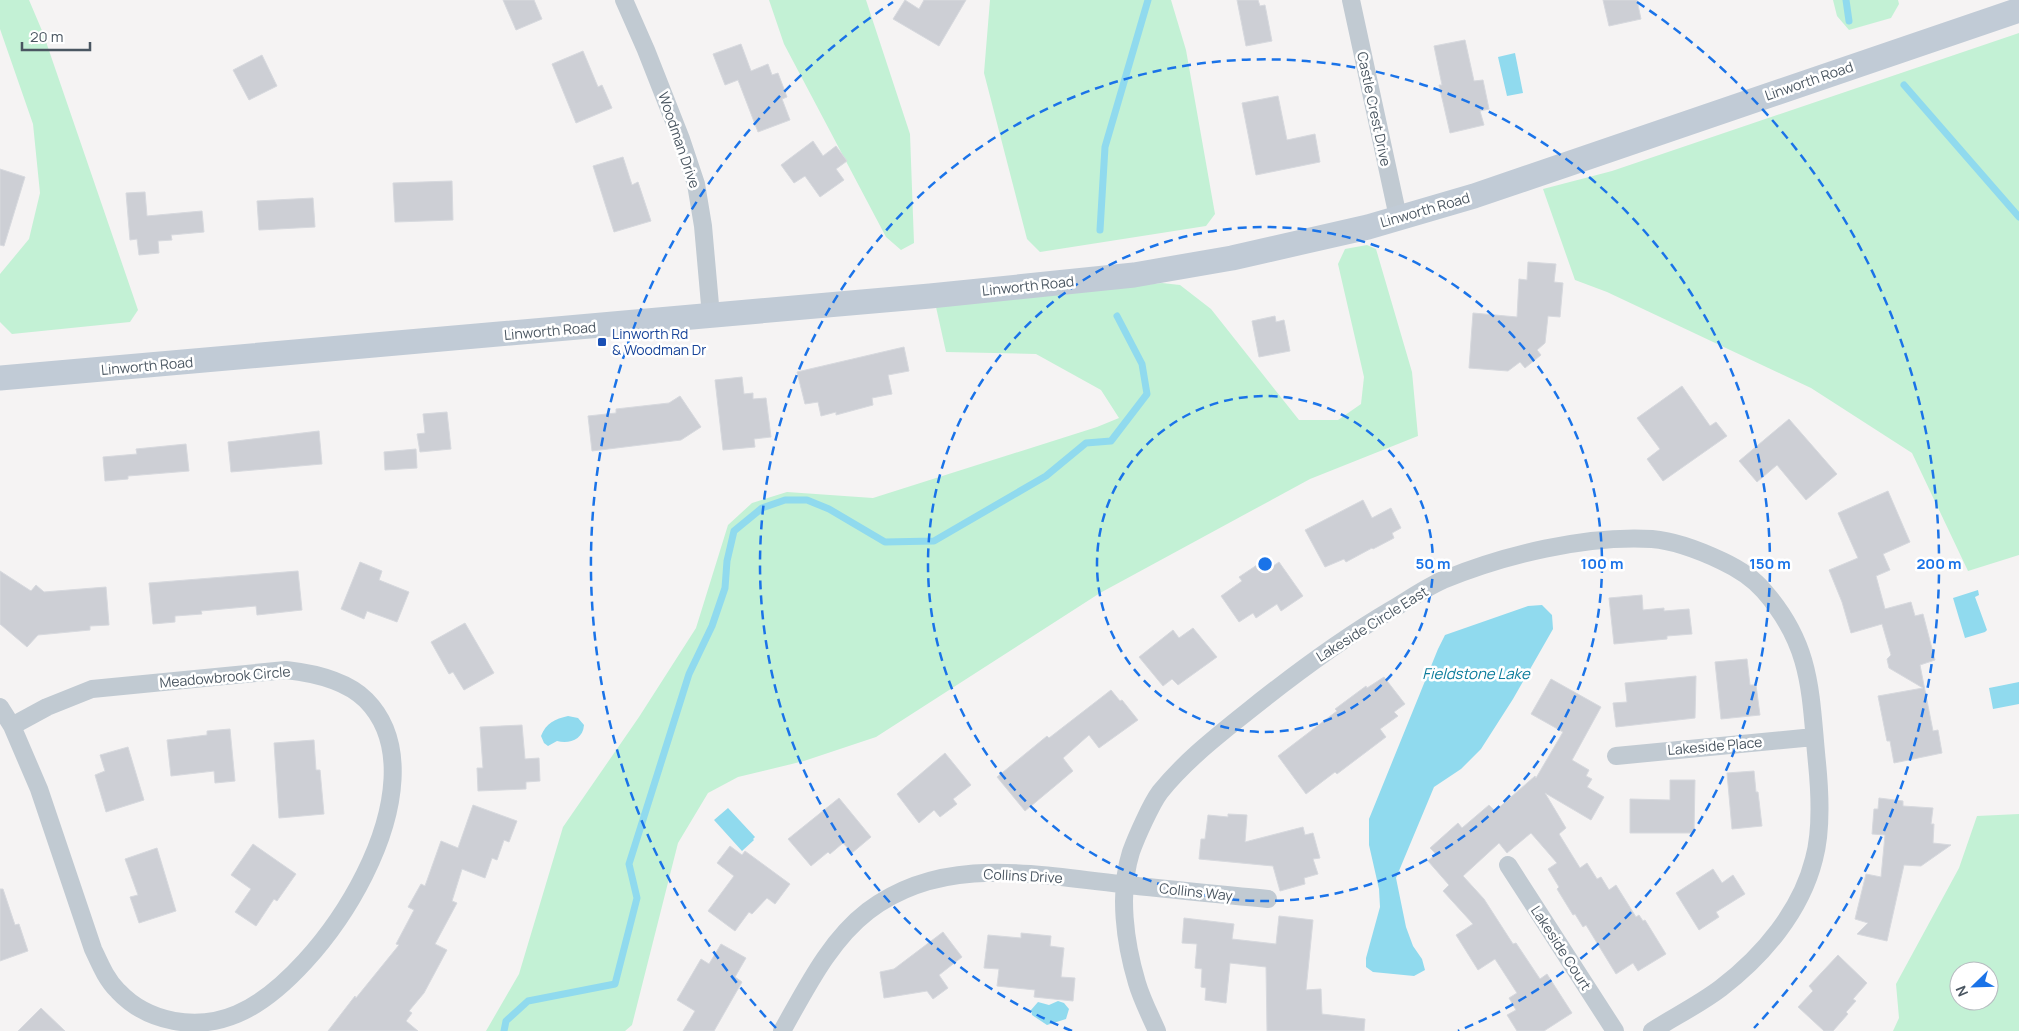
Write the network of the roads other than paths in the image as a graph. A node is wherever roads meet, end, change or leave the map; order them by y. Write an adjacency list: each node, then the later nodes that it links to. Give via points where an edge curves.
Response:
1 (624, 0): 5 (street, Woodman Drive, via 678,130 696,184)
2 (1351, 0): 4 (street, Castle Crest Drive)
3 (2019, 10): 4 (main road, Linworth Road, via 1474,196)
4 (1398, 217): 5 (main road, Linworth Road, via 1232,258 1134,275)
5 (711, 316): 6 (main road, Linworth Road)
6 (0, 378)
7 (0, 707): 8 (street, Meadowbrook Circle)
8 (12, 726): 8 (street, Meadowbrook Circle, via 39,789 103,971 118,991 137,1007 159,1018 185,1023 211,1021 236,1014 259,1002 306,960 350,902 371,863 392,794 393,765 387,736 377,714 351,689 309,672 286,670 92,690 47,707)
9 (1814, 737): 10 (street, Lakeside Place); 12 (street, Lakeside Circle East, via 1812,697 1796,639 1762,588 1737,569 1702,551 1654,539 1590,542 1529,552 1440,581 1363,627 1288,679 1200,750 1157,795 1131,852); 17 (street, Lakeside Circle East, via 1820,801 1815,858 1795,908 1767,946 1720,989)
10 (1616, 756)
11 (1508, 865): 16 (street, Lakeside Court)
12 (1124, 885): 13 (street, Collins Way); 14 (street, Collins Drive, via 989,872 942,877 902,891 868,912 838,941); 15 (street, Lakeside Circle East, via 1128,943 1137,984)
13 (1268, 899)
14 (782, 1031)
15 (1157, 1031)
16 (1615, 1031)
17 (1652, 1031)

